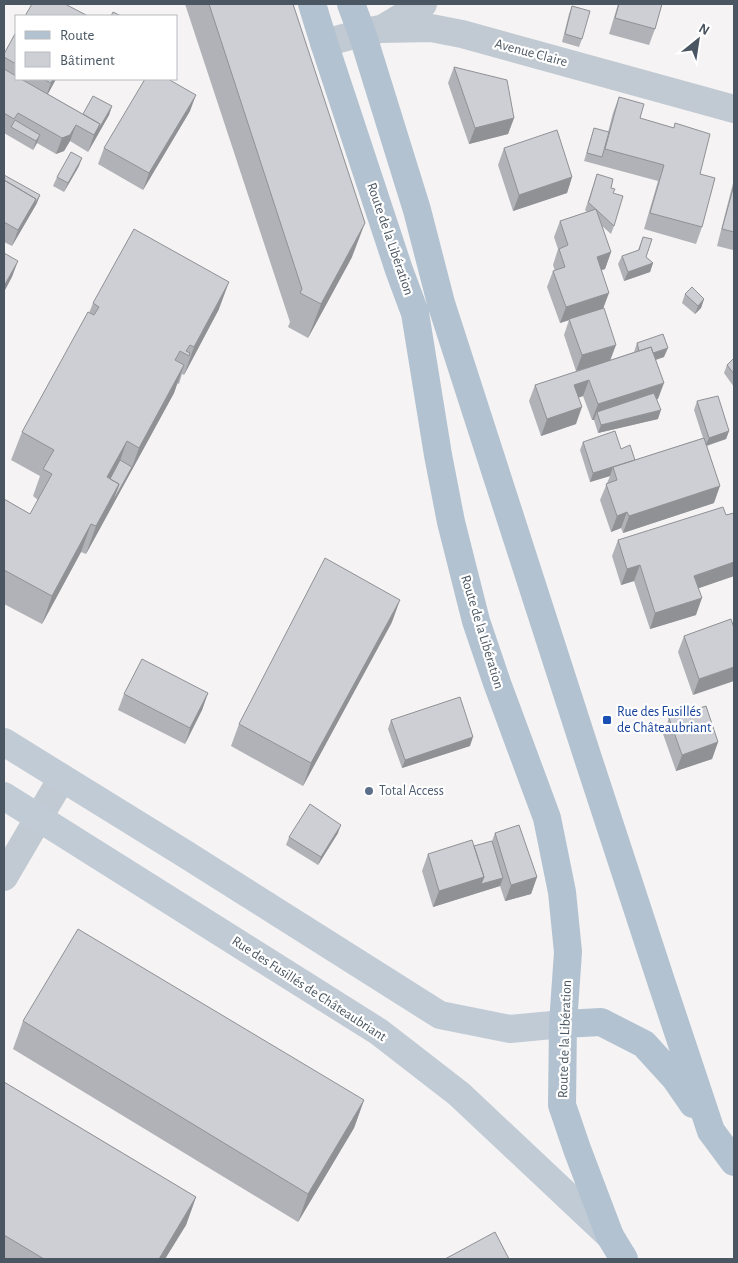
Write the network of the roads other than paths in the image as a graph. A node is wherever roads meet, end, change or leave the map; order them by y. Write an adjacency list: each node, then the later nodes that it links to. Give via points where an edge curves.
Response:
1 (312, 4): 5 (main road, Route de la Libération)
2 (351, 4): 4 (main road, Route de la Libération)
3 (423, 4): 4 (street)
4 (371, 31): 5 (street, Avenue Claire); 6 (street, Avenue Claire, via 431,28 462,34); 13 (main road, Route de la Libération, via 441,304)
5 (324, 43): 12 (main road, Route de la Libération, via 415,313 451,522 476,621 547,818 562,892 568,952)
6 (734, 109)
7 (4, 742): 8 (main road)
8 (62, 778): 10 (street); 12 (main road, via 440,1015 510,1029)
9 (4, 796): 10 (main road, Rue des Fusillés de Châteaubriant)
10 (38, 818): 11 (street); 15 (main road, Rue des Fusillés de Châteaubriant, via 379,1032 459,1094)
11 (4, 877)
12 (563, 1024): 13 (main road, via 601,1022 644,1044 675,1078); 15 (main road, Route de la Libération, via 562,1105)
13 (711, 1131): 14 (main road, Route de la Libération)
14 (734, 1162)
15 (610, 1236): 16 (main road, Route de la Libération); 17 (main road)
16 (624, 1259)
17 (645, 1259)

